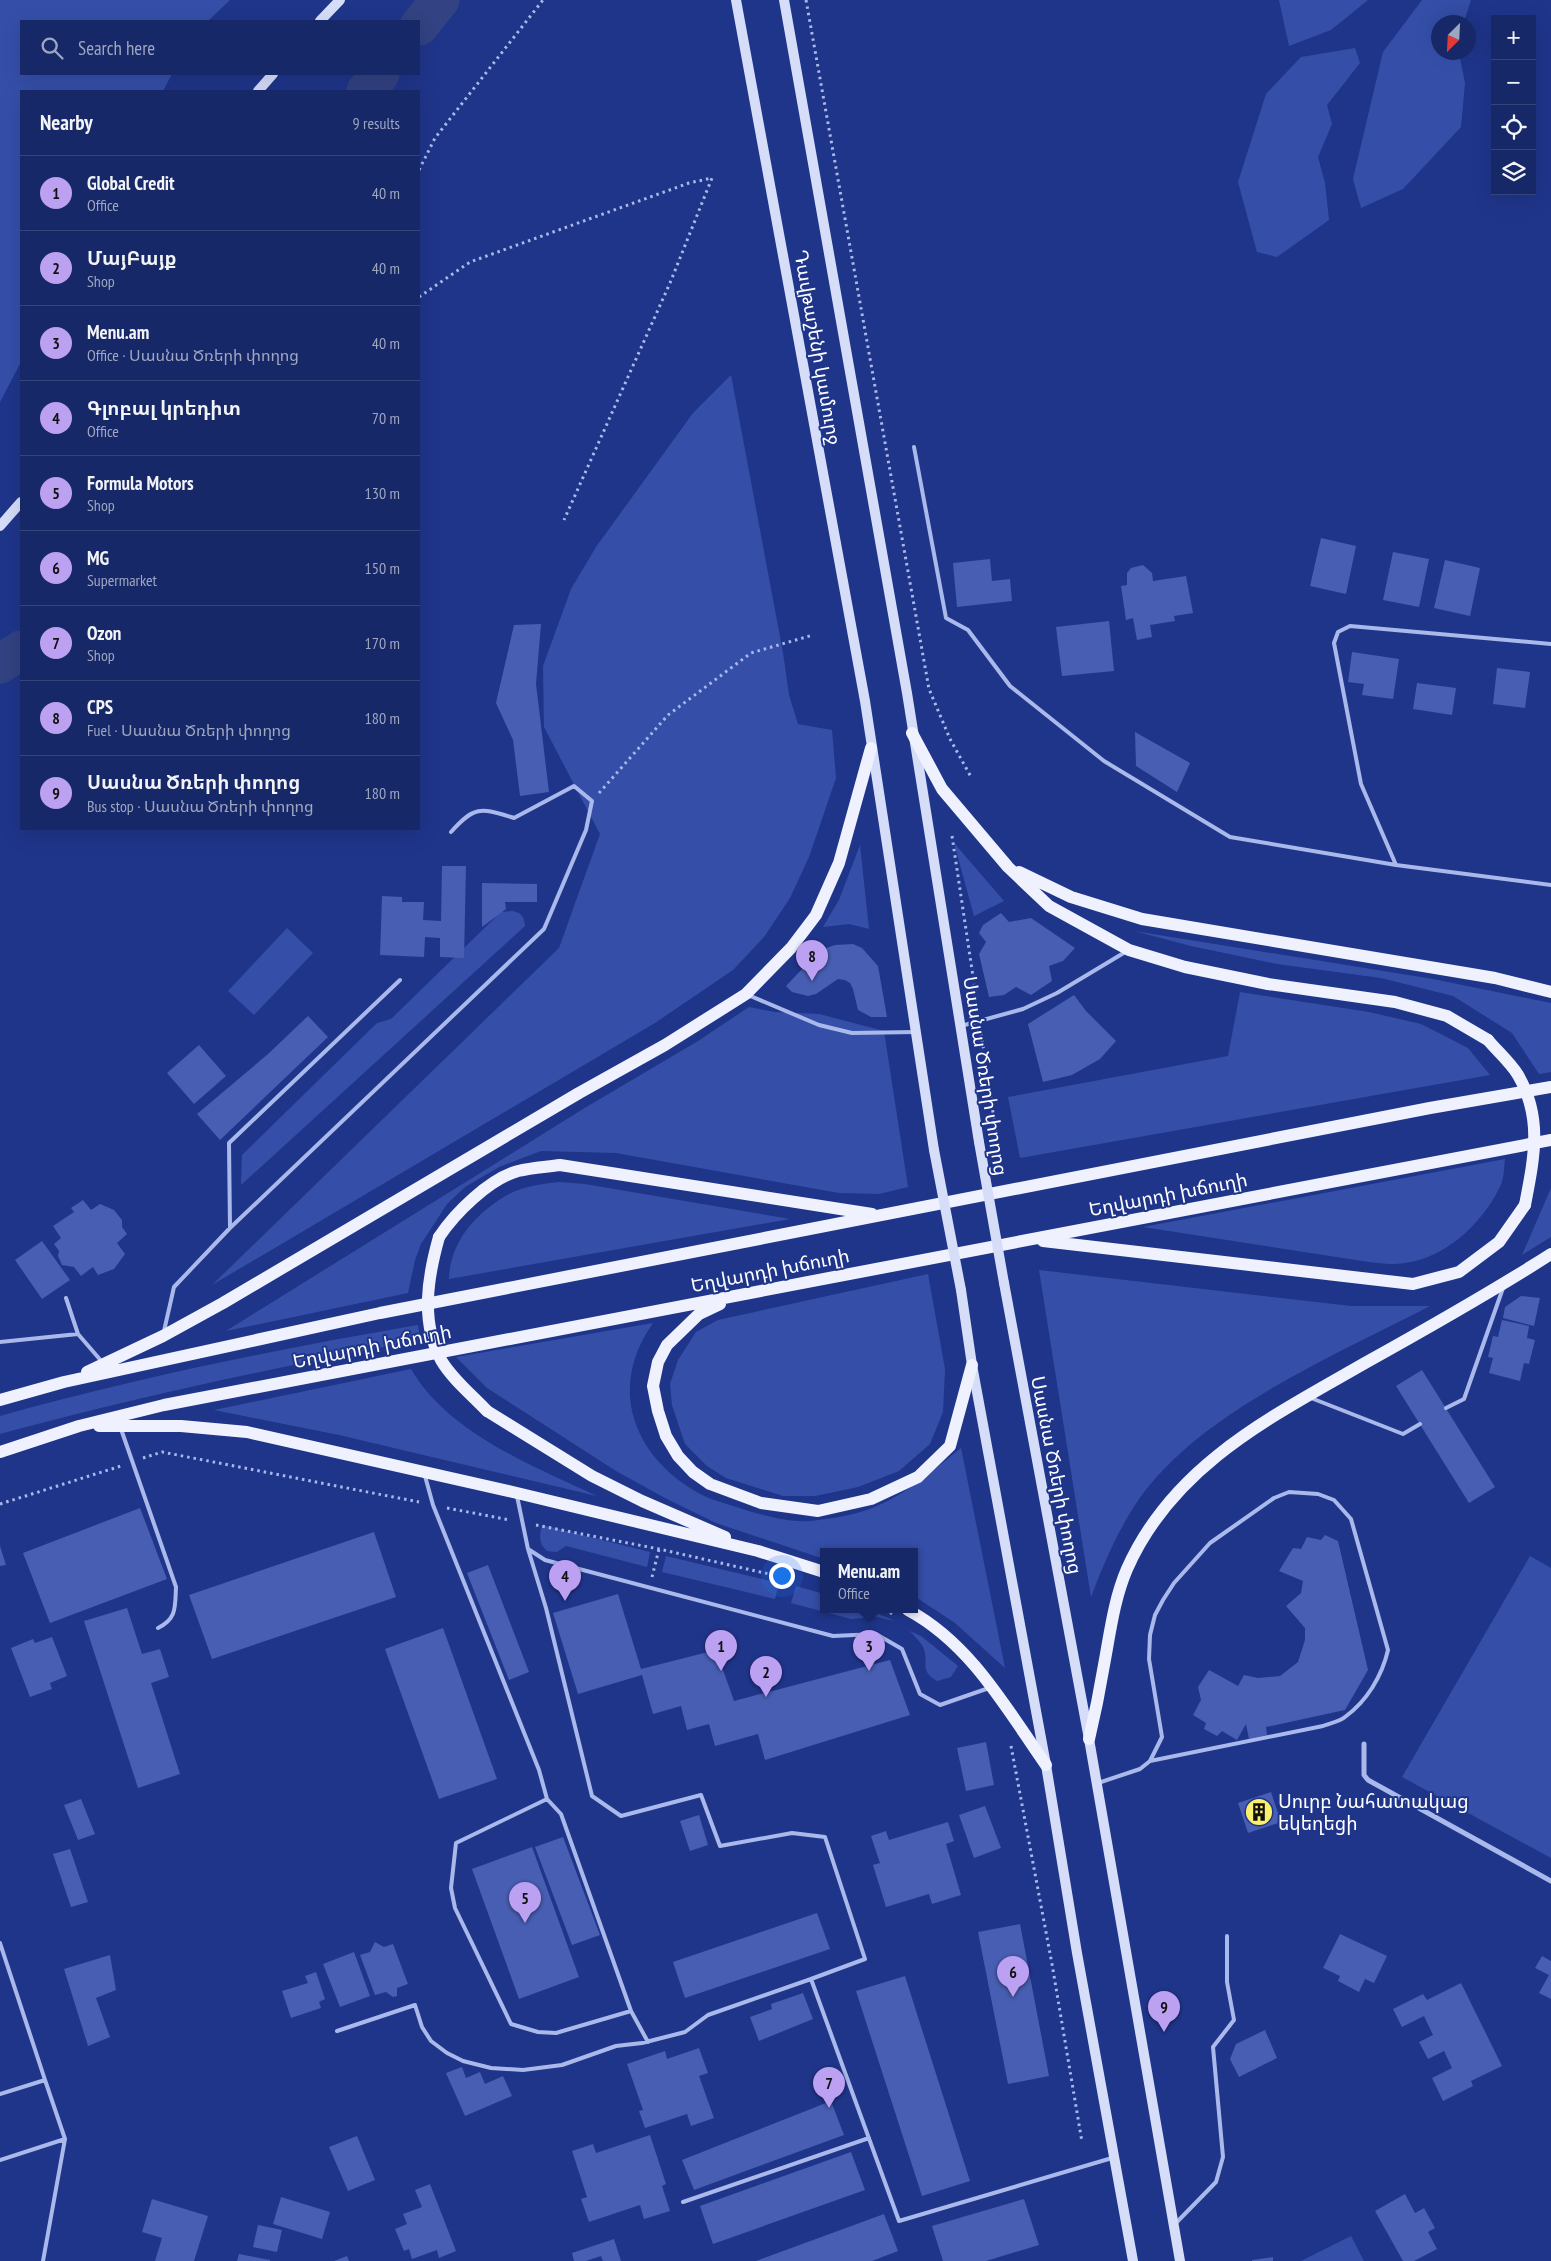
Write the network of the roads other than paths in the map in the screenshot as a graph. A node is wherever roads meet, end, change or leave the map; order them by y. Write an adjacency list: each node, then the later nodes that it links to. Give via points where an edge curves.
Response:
1 (340, 0): 4 (main road)
2 (736, 0): 13 (main road, Դավթաշենի կամուրջ)
3 (784, 0): 11 (main road, Դավթաշենի կամուրջ)
4 (321, 20)
5 (272, 75): 6 (main road)
6 (259, 90)
7 (914, 447): 15 (lane, via 946,618 968,630 1010,686 1104,761 1230,837)
8 (20, 503): 9 (main road)
9 (0, 526)
10 (1551, 644): 15 (lane, via 1350,626 1338,632 1334,643 1361,784)
11 (907, 693): 12 (main road, Սասնա Ծռերի փողոց)
12 (912, 733): 16 (main road, via 942,789); 22 (main road, Սասնա Ծռերի փողոց)
13 (871, 748): 21 (main road, via 839,863 816,915 792,948); 23 (main road)
14 (451, 832): 27 (lane, via 466,816 484,809 514,818 574,786 592,801 586,830 544,929)
15 (1396, 865): 17 (lane)
16 (1008, 867): 18 (main road, via 1049,906); 20 (main road, via 1071,898 1142,919 1495,978)
17 (1551, 885)
18 (1129, 950): 22 (lane, via 1057,994 1023,1008); 28 (main road, bridge, via 1185,967 1268,984 1395,1002 1446,1016 1488,1040 1517,1074 1533,1106 1535,1154 1525,1205 1499,1242 1460,1272 1413,1284)
19 (400, 980): 27 (lane, via 229,1143)
20 (1551, 992)
21 (746, 994): 23 (lane, via 819,1025 852,1033); 34 (main road, via 665,1045)
22 (960, 1026): 54 (main road, Սասնա Ծռերի փողոց, bridge)
23 (916, 1032): 37 (main road, bridge)
24 (1551, 1088): 26 (main road, Եղվարդի խճուղի, via 1430,1108)
25 (1551, 1140): 28 (main road, Եղվարդի խճուղի)
26 (882, 1216): 38 (main road, Եղվարդի խճուղի, via 380,1314); 49 (main road, bridge, via 560,1165 517,1172 494,1184 457,1214 439,1237 428,1284 432,1336 441,1360 487,1411 600,1480)
27 (230, 1228): 34 (lane, via 174,1287)
28 (1028, 1240): 31 (main road, Եղվարդի խճուղի)
29 (1551, 1254): 30 (main road)
30 (1504, 1284): 39 (main road); 41 (lane, via 1464,1399)
31 (737, 1296): 37 (main road, via 699,1314 684,1326 667,1345 658,1362 653,1386 666,1436 692,1472 710,1484 762,1503 818,1511 871,1499 918,1477 950,1446); 43 (main road, Եղվարդի խճուղի, via 164,1405)
32 (66, 1298): 33 (lane)
33 (78, 1334): 35 (lane); 36 (lane)
34 (163, 1336): 36 (main road)
35 (0, 1342)
36 (105, 1364): 38 (main road)
37 (972, 1365): 57 (main road)
38 (64, 1382): 40 (main road, Եղվարդի խճուղի)
39 (1306, 1397): 42 (lane, via 1403,1434); 54 (main road, via 1260,1424 1204,1464 1154,1521 1127,1569 1113,1614)
40 (0, 1400)
41 (1446, 1408)
42 (1420, 1424)
43 (79, 1426): 44 (main road); 45 (main road, Եղվարդի խճուղի)
44 (120, 1426): 46 (main road, via 180,1426 248,1432); 52 (lane, via 176,1587 175,1609 168,1623)
45 (0, 1452)
46 (423, 1472): 47 (main road); 59 (lane)
47 (517, 1493): 48 (lane); 49 (main road)
48 (528, 1549): 53 (lane, via 559,1565 833,1636 876,1634 902,1649 920,1694 940,1705); 63 (lane, via 546,1608 592,1796 620,1816 701,1795 720,1846 792,1833 826,1837 865,1959)
49 (758, 1551): 50 (main road)
50 (820, 1571)
51 (904, 1613): 53 (main road, via 950,1639 978,1667)
52 (158, 1628)
53 (992, 1687): 57 (main road)
54 (1089, 1739): 58 (main road, Սասնա Ծռերի փողոց)
55 (1364, 1744): 60 (street, via 1364,1775 1368,1780)
56 (1150, 1761): 56 (lane, via 1162,1737 1149,1659 1150,1635 1155,1616 1174,1583 1210,1544 1274,1498 1289,1492 1306,1492 1334,1500 1351,1519 1388,1650 1374,1685 1344,1718 1323,1726); 58 (lane, via 1140,1769)
57 (1046, 1765): 71 (main road)
58 (1097, 1783): 74 (main road, Սասնա Ծռերի փողոց)
59 (547, 1799): 64 (lane, via 562,1814); 64 (lane, via 456,1842 451,1888 456,1908 511,2024 538,2032 556,2033)
60 (1551, 1881)
61 (1227, 1936): 74 (lane, via 1226,1982 1234,2020 1213,2047 1223,2157 1216,2182)
62 (0, 1943): 67 (lane)
63 (811, 1979): 66 (lane, via 708,2015 685,2032); 69 (lane)
64 (631, 2011): 66 (lane)
65 (337, 2031): 66 (lane, via 415,2004 426,2034 447,2053 463,2061 507,2071 544,2069 616,2046)
66 (648, 2042)
67 (45, 2080): 68 (lane); 70 (lane)
68 (0, 2094)
69 (869, 2138): 71 (lane, via 899,2221); 73 (lane)
70 (65, 2139): 72 (lane); 75 (lane)
71 (1114, 2157): 76 (main road)
72 (0, 2160)
73 (683, 2202)
74 (1175, 2225): 77 (main road, Սասնա Ծռերի փողոց)
75 (43, 2261)
76 (1133, 2261)
77 (1180, 2261)

